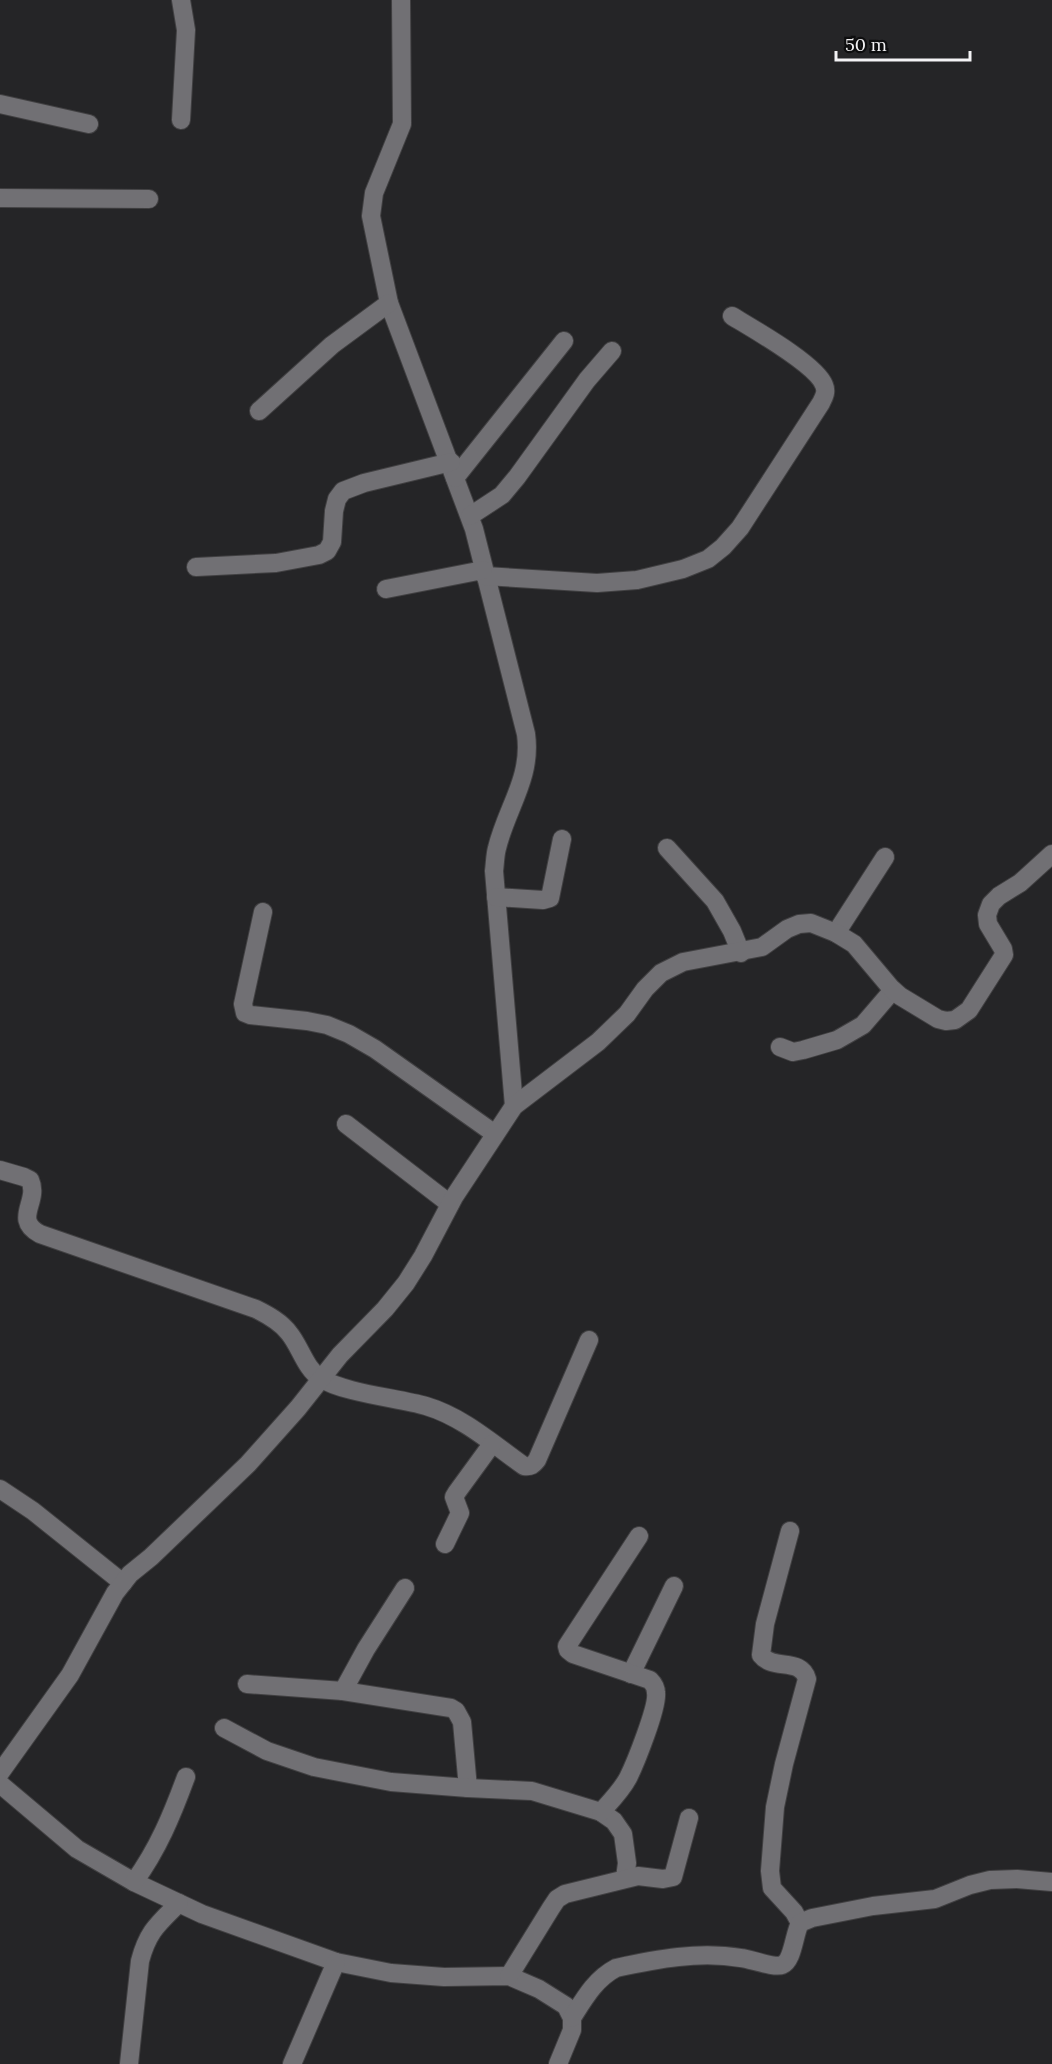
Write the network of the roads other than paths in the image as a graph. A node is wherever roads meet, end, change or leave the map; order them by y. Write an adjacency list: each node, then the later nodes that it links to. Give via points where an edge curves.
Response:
1 (181, 0): 4 (street, via 186,30)
2 (401, 0): 8 (street, via 402,124 371,204)
3 (0, 104): 5 (street)
4 (181, 120)
5 (89, 124)
6 (0, 198): 7 (street)
7 (149, 199)
8 (389, 303): 12 (street, via 332,345); 13 (street)
9 (732, 316): 16 (street, via 815,373 825,387 825,394 740,528 723,547 708,559 683,569 637,580 597,583)
10 (564, 341): 13 (street)
11 (612, 351): 14 (street, via 502,495)
12 (259, 411)
13 (453, 470): 14 (street); 15 (street, via 364,483 343,491 334,511 332,542 319,555 276,563)
14 (470, 516): 16 (street)
15 (196, 567)
16 (484, 573): 17 (street); 22 (street, via 528,750 527,766 496,850)
17 (386, 589)
18 (562, 838): 22 (street, via 550,898)
19 (667, 848): 25 (street, via 715,901)
20 (1052, 854): 26 (street, via 991,904 988,924 1004,955 963,1016 955,1020 938,1019)
21 (885, 858): 24 (street)
22 (496, 897): 28 (street)
23 (263, 912): 30 (street, via 243,1004 245,1013 327,1025 349,1034)
24 (836, 933): 25 (street, via 811,923 799,924 762,947); 26 (street, via 854,944)
25 (741, 953): 28 (street, via 683,962 662,973 598,1042)
26 (893, 990): 27 (street, via 863,1025 837,1040 793,1052)
27 (780, 1047)
28 (514, 1106): 30 (street)
29 (346, 1124): 32 (street)
30 (495, 1134): 32 (street)
31 (0, 1170): 34 (street, via 30,1180 33,1190 27,1215 32,1229 256,1309 290,1333)
32 (450, 1204): 34 (street, via 406,1283)
33 (589, 1340): 35 (street, via 533,1465 524,1466)
34 (321, 1378): 35 (street, via 428,1407 451,1416); 40 (street, via 248,1464)
35 (492, 1443): 39 (street, via 456,1492 460,1513)
36 (0, 1489): 40 (street)
37 (790, 1531): 57 (street, via 765,1624 761,1655 770,1663 802,1669 807,1679 775,1807 770,1871 772,1888)
38 (639, 1536): 43 (street, via 567,1646 573,1654)
39 (445, 1544)
40 (123, 1583): 47 (street, via 70,1676)
41 (674, 1586): 43 (street)
42 (405, 1588): 45 (street)
43 (631, 1674): 51 (street, via 650,1680 656,1699 627,1779)
44 (247, 1684): 45 (street)
45 (343, 1691): 50 (street, via 456,1711 462,1722)
46 (224, 1728): 50 (street, via 267,1751 314,1767 391,1782)
47 (0, 1773)
48 (186, 1777): 54 (street, via 160,1842)
49 (0, 1784): 54 (street, via 77,1849)
50 (468, 1788): 51 (street, via 532,1791)
51 (601, 1812): 53 (street, via 623,1834)
52 (689, 1818): 53 (street, via 673,1876)
53 (625, 1878): 59 (street, via 557,1899)
54 (134, 1881): 56 (street)
55 (1052, 1882): 57 (street, via 990,1880 935,1899 873,1906)
56 (179, 1903): 58 (street); 61 (street, via 146,1939)
57 (800, 1923): 60 (street, via 789,1960 782,1965 722,1954 616,1968 595,1984)
58 (336, 1962): 59 (street, via 391,1973); 62 (street)
59 (509, 1976): 60 (street, via 557,1998)
60 (572, 2018): 63 (street, via 572,2030)
61 (129, 2064)
62 (292, 2064)
63 (558, 2064)

